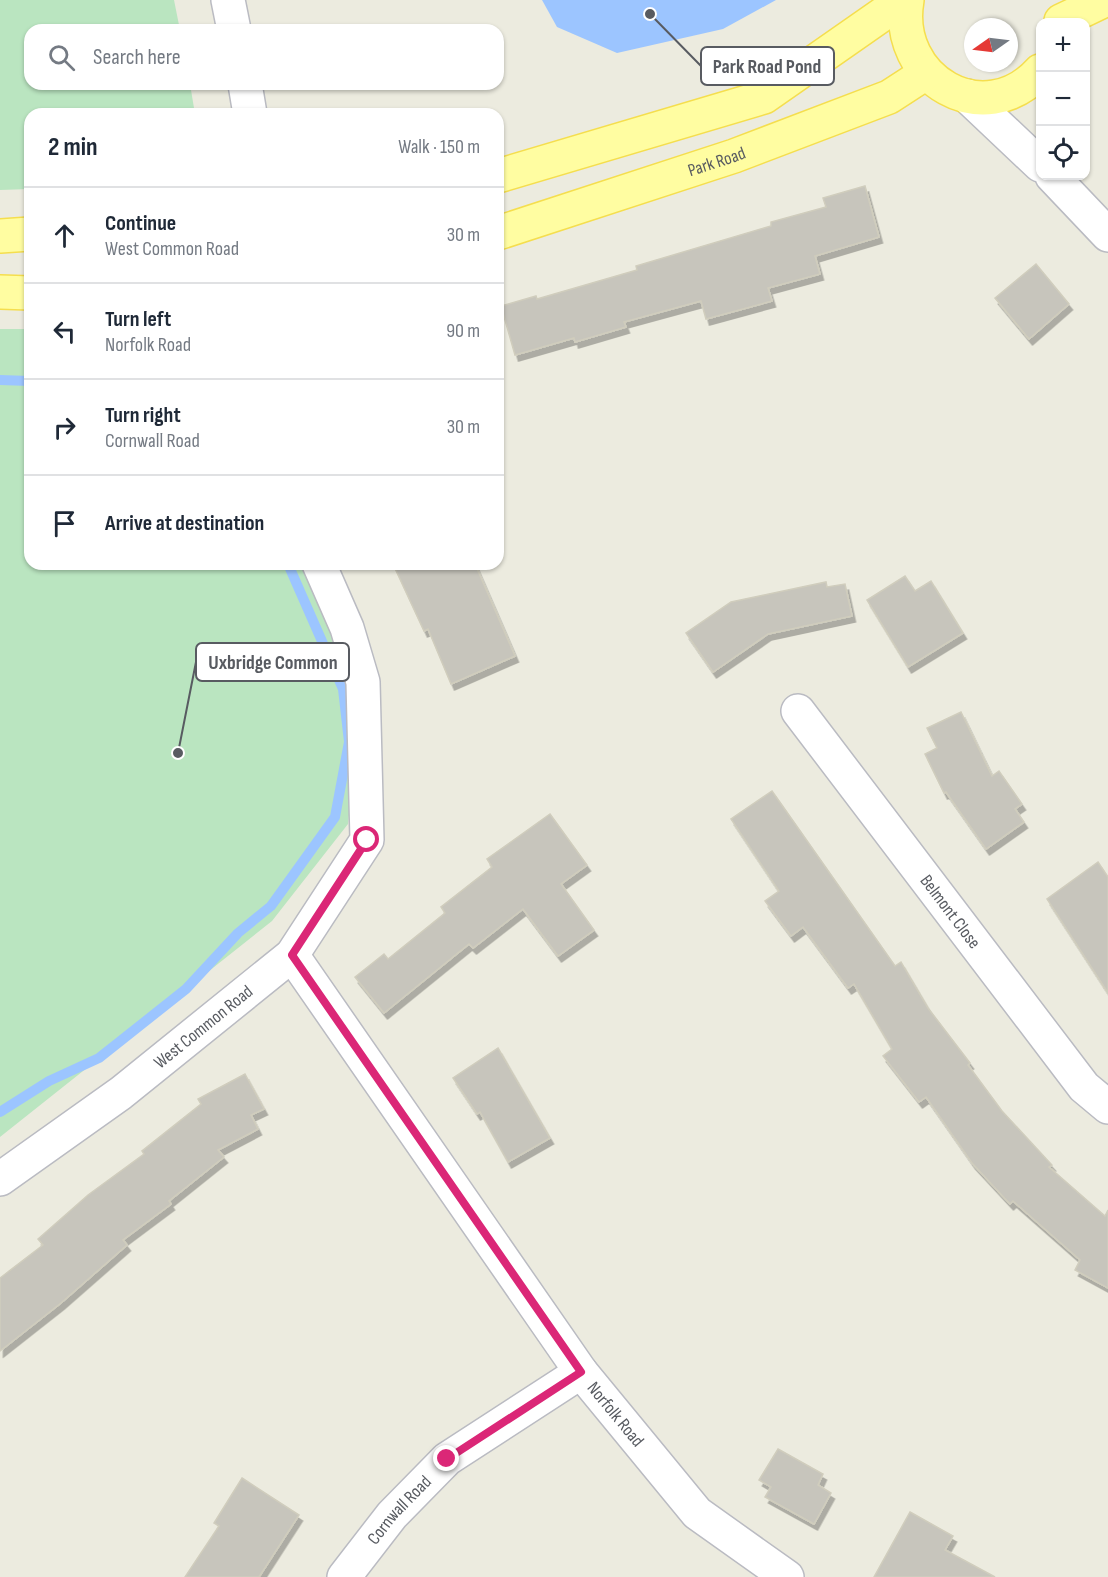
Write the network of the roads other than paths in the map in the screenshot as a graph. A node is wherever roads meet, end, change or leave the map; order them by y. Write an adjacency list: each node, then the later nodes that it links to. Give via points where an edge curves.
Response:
1 (228, 0): 5 (street)
2 (905, 0): 6 (main road, via 908,44); 12 (main road, via 764,97)
3 (1105, 0): 4 (main road)
4 (1060, 15)
5 (233, 24)
6 (926, 73): 9 (main road, via 944,87); 14 (main road, Park Road, via 889,97 735,156)
7 (1036, 78): 9 (main road, via 1007,93)
8 (246, 90): 10 (street)
9 (967, 96): 11 (street)
10 (249, 108)
11 (1036, 160)
12 (504, 174)
13 (1065, 183): 16 (street)
14 (504, 231)
15 (24, 234): 17 (main road)
16 (1108, 235)
17 (0, 236)
18 (0, 292): 19 (main road)
19 (24, 292)
20 (322, 570): 22 (street, West Common Road, via 347,628 363,682 367,840)
21 (798, 711): 23 (street, Belmont Close, via 1084,1087)
22 (292, 955): 24 (street, West Common Road, via 121,1094); 25 (street, Norfolk Road)
23 (1108, 1107)
24 (0, 1179)
25 (581, 1372): 26 (street, Cornwall Road, via 447,1459 392,1515); 27 (street, Norfolk Road, via 697,1513)
26 (344, 1577)
27 (787, 1577)

